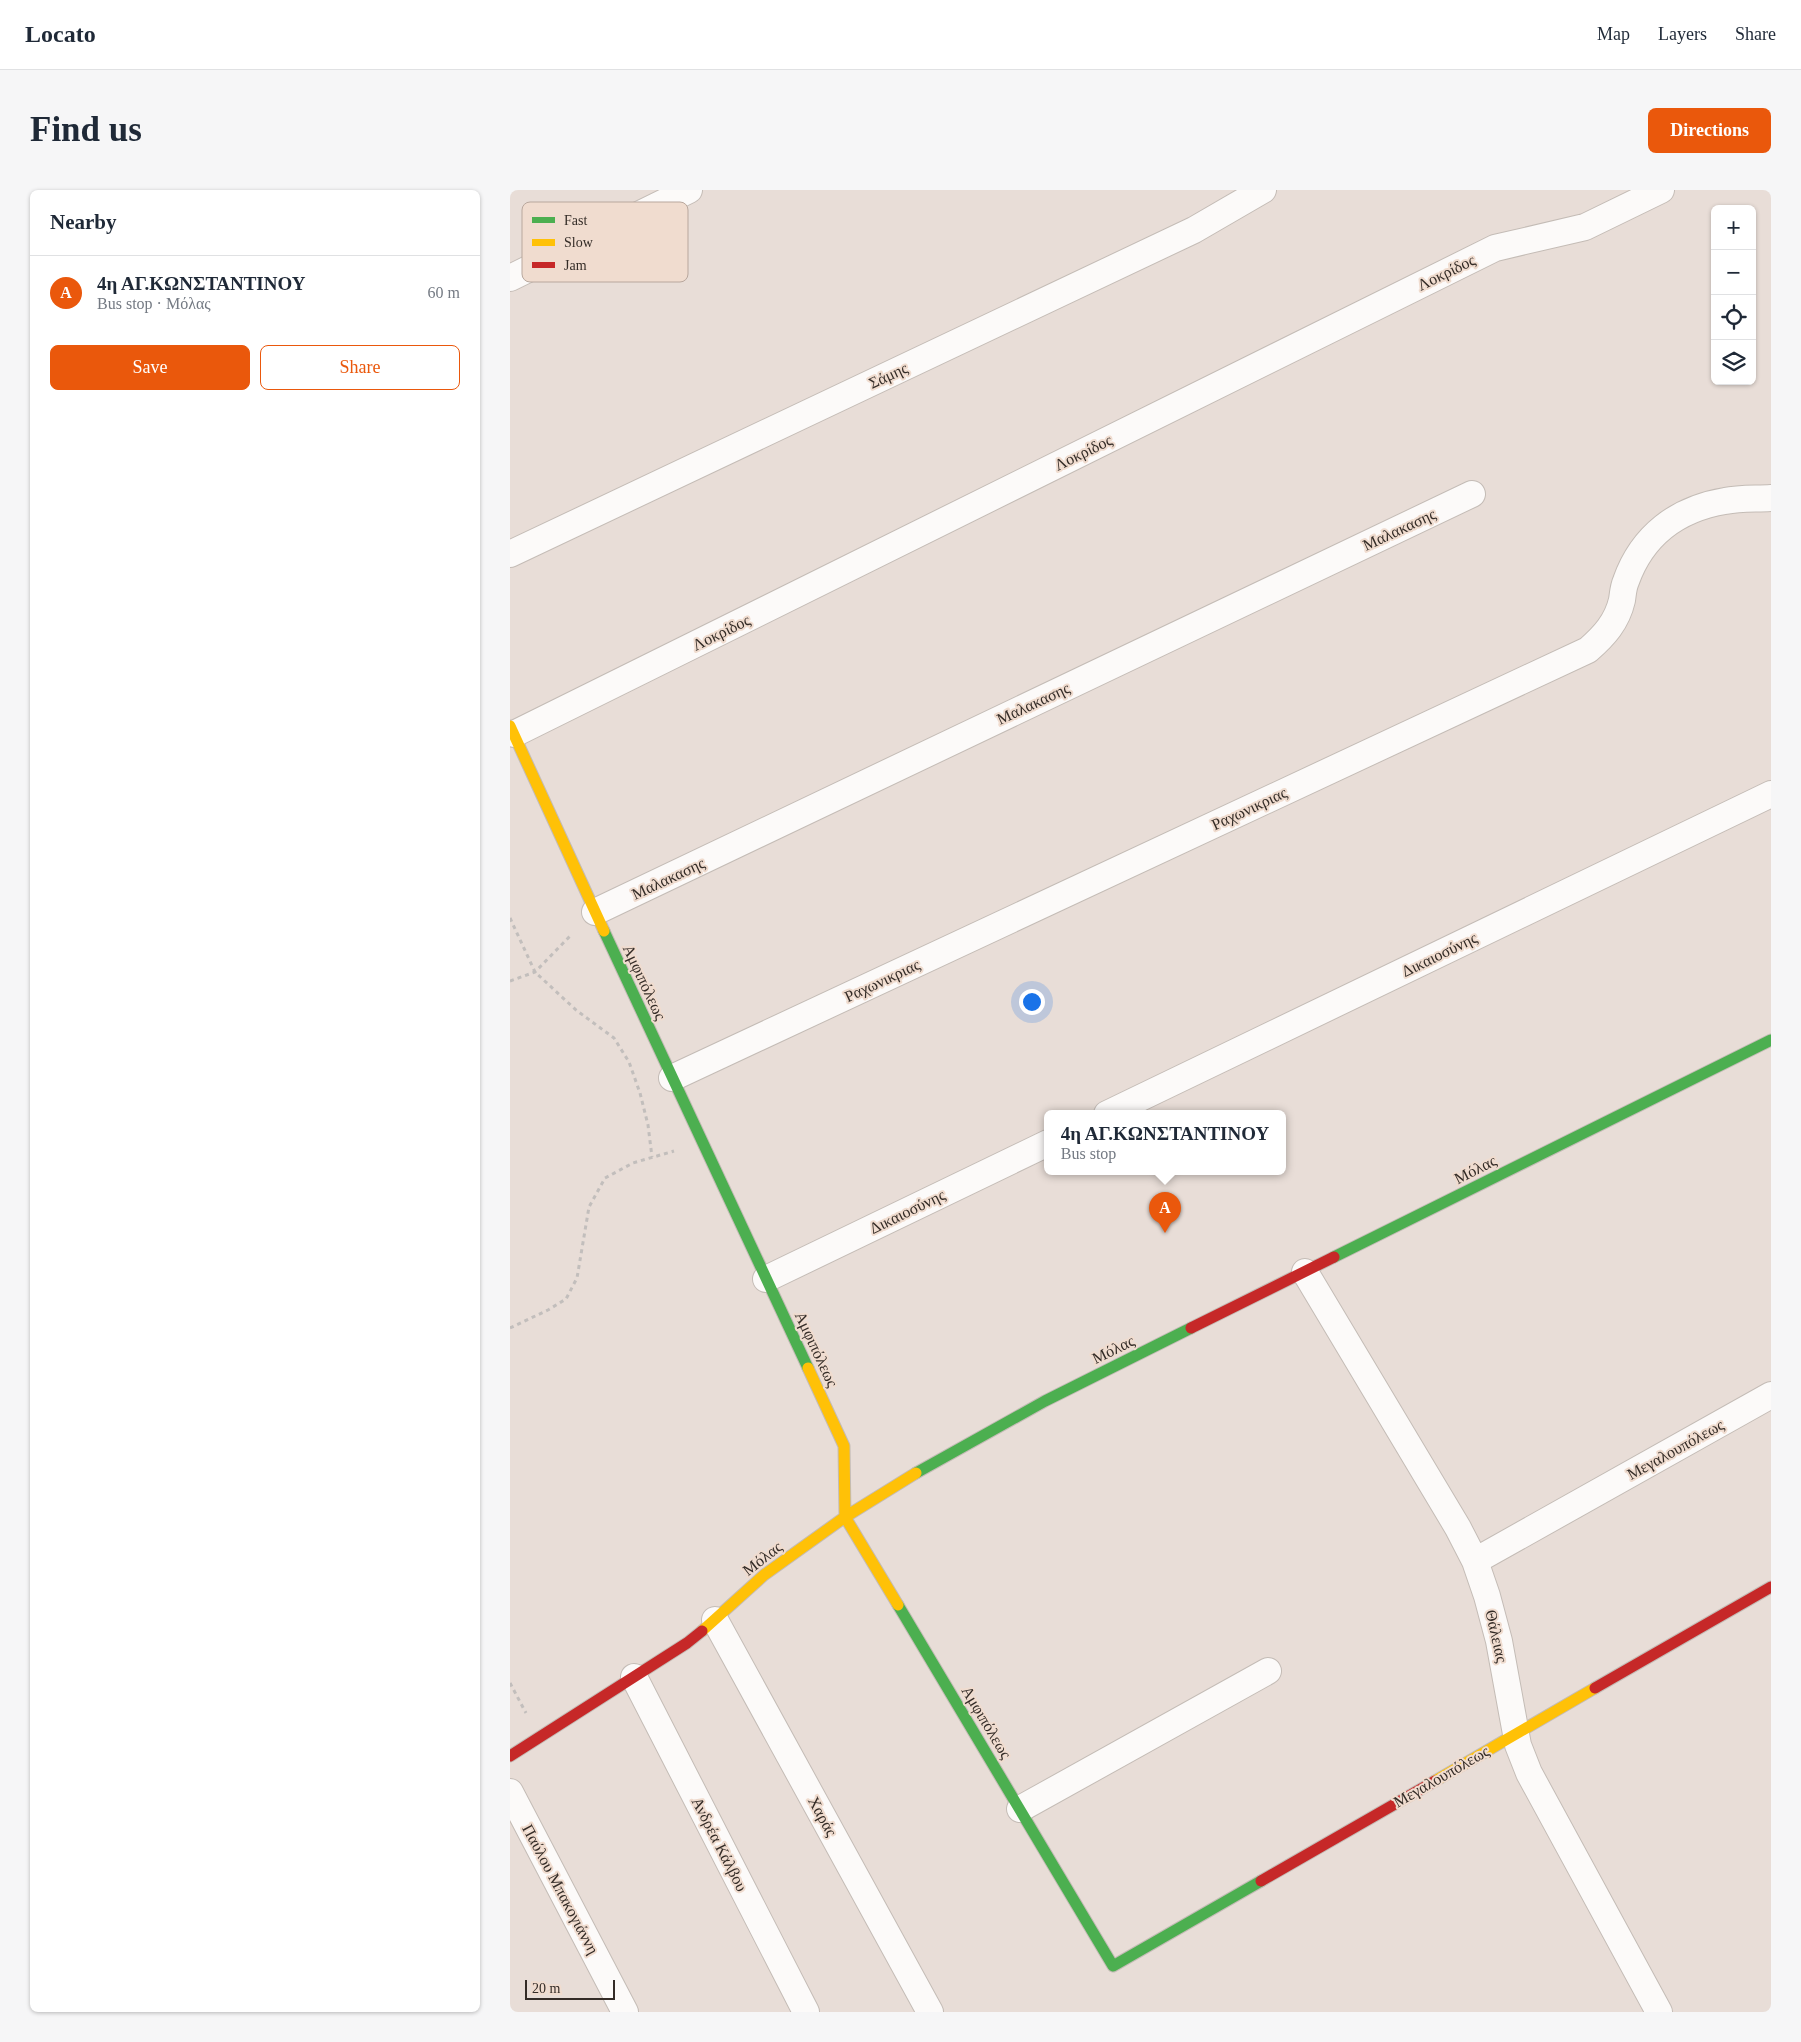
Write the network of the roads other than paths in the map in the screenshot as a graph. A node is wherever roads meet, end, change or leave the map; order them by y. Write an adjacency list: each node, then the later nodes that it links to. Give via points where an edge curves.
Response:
1 (689, 190): 4 (street)
2 (1263, 190): 9 (street, Σάμης, via 1194,230)
3 (1661, 190): 10 (street, Λοκρίδος, via 1585,227 1495,248)
4 (665, 202)
5 (522, 272): 6 (street)
6 (510, 278)
7 (1472, 494): 12 (street, Μαλακασης)
8 (1771, 498): 14 (street, Ραχωνικριας, via 1703,506 1682,515 1654,535 1631,566 1613,624 1588,650)
9 (510, 554)
10 (512, 730): 12 (street, Αμφιπόλεως)
11 (1771, 794): 15 (street, Δικαιοσύνης)
12 (595, 912): 14 (street, Αμφιπόλεως)
13 (1771, 1040): 17 (street, Μόλας)
14 (672, 1078): 18 (street, Αμφιπόλεως)
15 (1115, 1110)
16 (1044, 1145): 18 (street, Δικαιοσύνης)
17 (1304, 1272): 20 (street, Μόλας, via 1045,1401 943,1457); 21 (street, Θάλειας)
18 (766, 1279): 20 (street, Αμφιπόλεως, via 844,1446)
19 (1771, 1395): 21 (street, Μεγαλουπόλεως)
20 (845, 1517): 23 (street, Μόλας, via 764,1575); 29 (street, Αμφιπόλεως)
21 (1475, 1561): 26 (street, Θάλειας, via 1499,1641)
22 (1770, 1591): 26 (street, Μεγαλουπόλεως)
23 (715, 1620): 25 (street, Μόλας, via 687,1643); 33 (street, Χαράς)
24 (1268, 1671): 29 (street)
25 (634, 1677): 27 (street, Μόλας); 32 (street, Ανδρέα Κάλβου)
26 (1516, 1733): 30 (street, Μεγαλουπόλεως); 34 (street, Θάλειας, via 1538,1793)
27 (510, 1756)
28 (510, 1792): 31 (street, Παύλου Μπακογιάννη)
29 (1020, 1810): 30 (street, Αμφιπόλεως)
30 (1113, 1966)
31 (625, 2012)
32 (806, 2012)
33 (930, 2012)
34 (1660, 2012)

